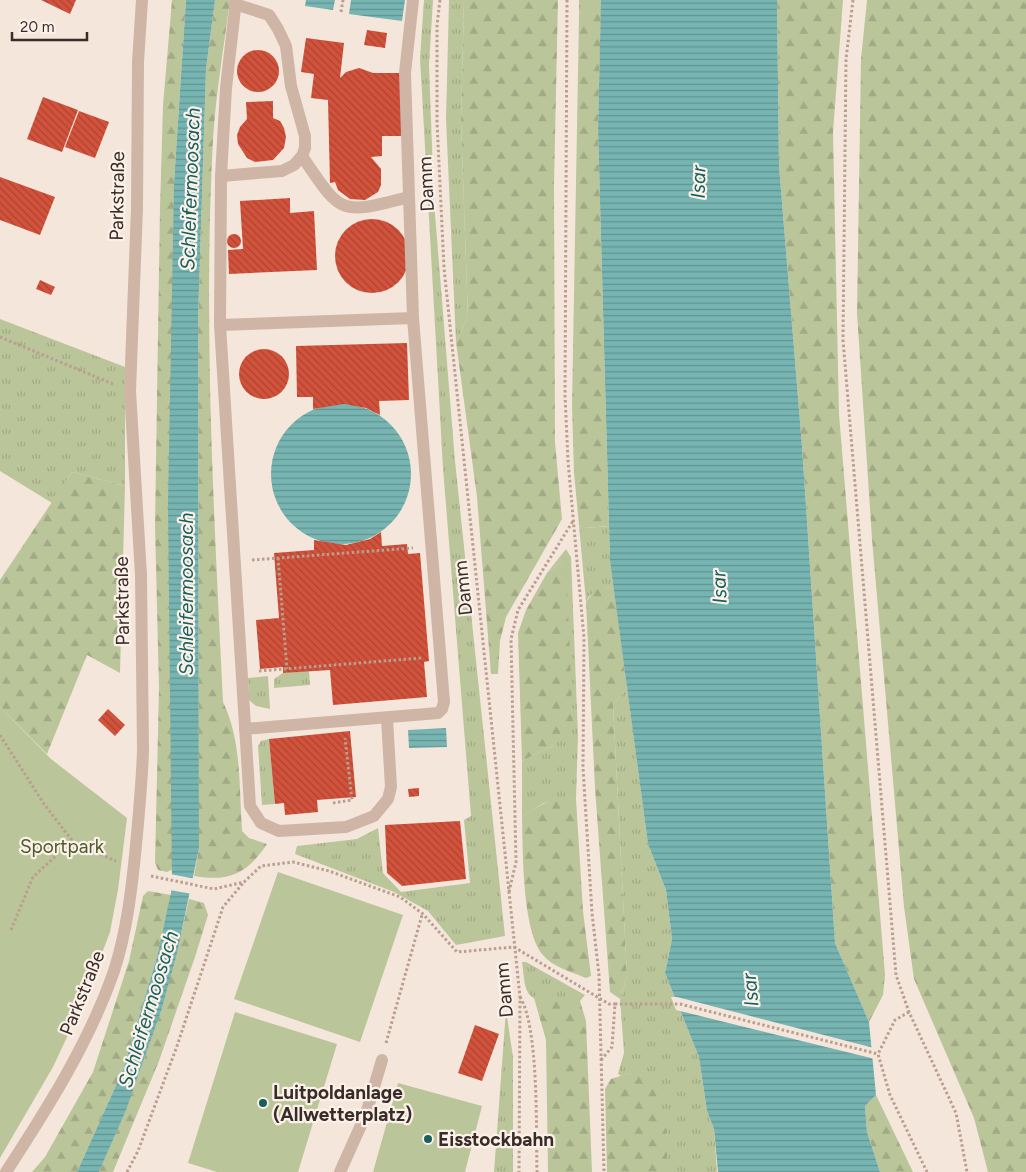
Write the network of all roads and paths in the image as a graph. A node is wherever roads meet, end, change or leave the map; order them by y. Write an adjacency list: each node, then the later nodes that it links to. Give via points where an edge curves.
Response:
1 (142, 0): 15 (street, Parkstraße)
2 (343, 0): 8 (path)
3 (413, 0): 11 (street, via 406,74)
4 (440, 0): 32 (path, Damm, via 437,122 444,268)
5 (567, 0): 16 (path, via 565,395)
6 (853, 0): 38 (path, via 846,59 844,340 896,975)
7 (236, 2): 9 (street, via 269,15 286,46 291,86 305,136); 10 (street)
8 (341, 12)
9 (302, 156): 10 (street, via 282,171); 11 (street, via 341,206 354,209 370,207)
10 (220, 176): 13 (street)
11 (409, 197): 12 (street)
12 (413, 318): 13 (street); 23 (street, via 444,702 438,713)
13 (220, 325): 24 (street)
14 (0, 337): 15 (path)
15 (130, 391): 29 (street, Parkstraße, via 141,575 142,730 142,777)
16 (573, 521): 32 (path, via 518,610 511,639 516,862); 41 (path, via 584,638 583,768 599,975)
17 (407, 549): 18 (path)
18 (278, 558): 19 (path); 21 (path)
19 (264, 559)
20 (427, 662): 21 (path, via 426,658)
21 (287, 669): 22 (path)
22 (269, 670)
23 (387, 719): 24 (street); 24 (street, via 391,787 388,799 374,816 346,827 278,831 261,824 250,806)
24 (244, 729)
25 (345, 731): 27 (path, via 352,800)
26 (0, 735): 28 (path, via 44,804)
27 (333, 803)
28 (74, 843): 29 (path, via 111,858); 34 (path, via 58,853 33,877)
29 (133, 872): 42 (street, Parkstraße, via 124,934 113,972 79,1051)
30 (154, 877): 31 (path, via 214,889)
31 (244, 882): 33 (path, via 262,866 293,862 329,871 400,897); 43 (path, via 222,907 177,1046)
32 (508, 895): 35 (path, Damm)
33 (423, 914): 35 (path, via 457,952); 40 (path)
34 (12, 930)
35 (514, 947): 36 (path, Damm); 37 (path, bridge, via 609,1004)
36 (520, 997): 45 (path, Damm); 46 (path, via 525,1005 532,1042)
37 (615, 1004): 39 (path, via 680,1004); 41 (path, via 612,1047)
38 (909, 1012): 39 (path, via 896,1020); 49 (path, via 956,1114)
39 (878, 1054): 48 (path, via 890,1095)
40 (382, 1060): 44 (street, via 366,1114)
41 (601, 1060): 47 (path)
42 (6, 1172)
43 (127, 1172)
44 (340, 1172)
45 (519, 1172)
46 (537, 1172)
47 (604, 1172)
48 (927, 1172)
49 (967, 1172)

